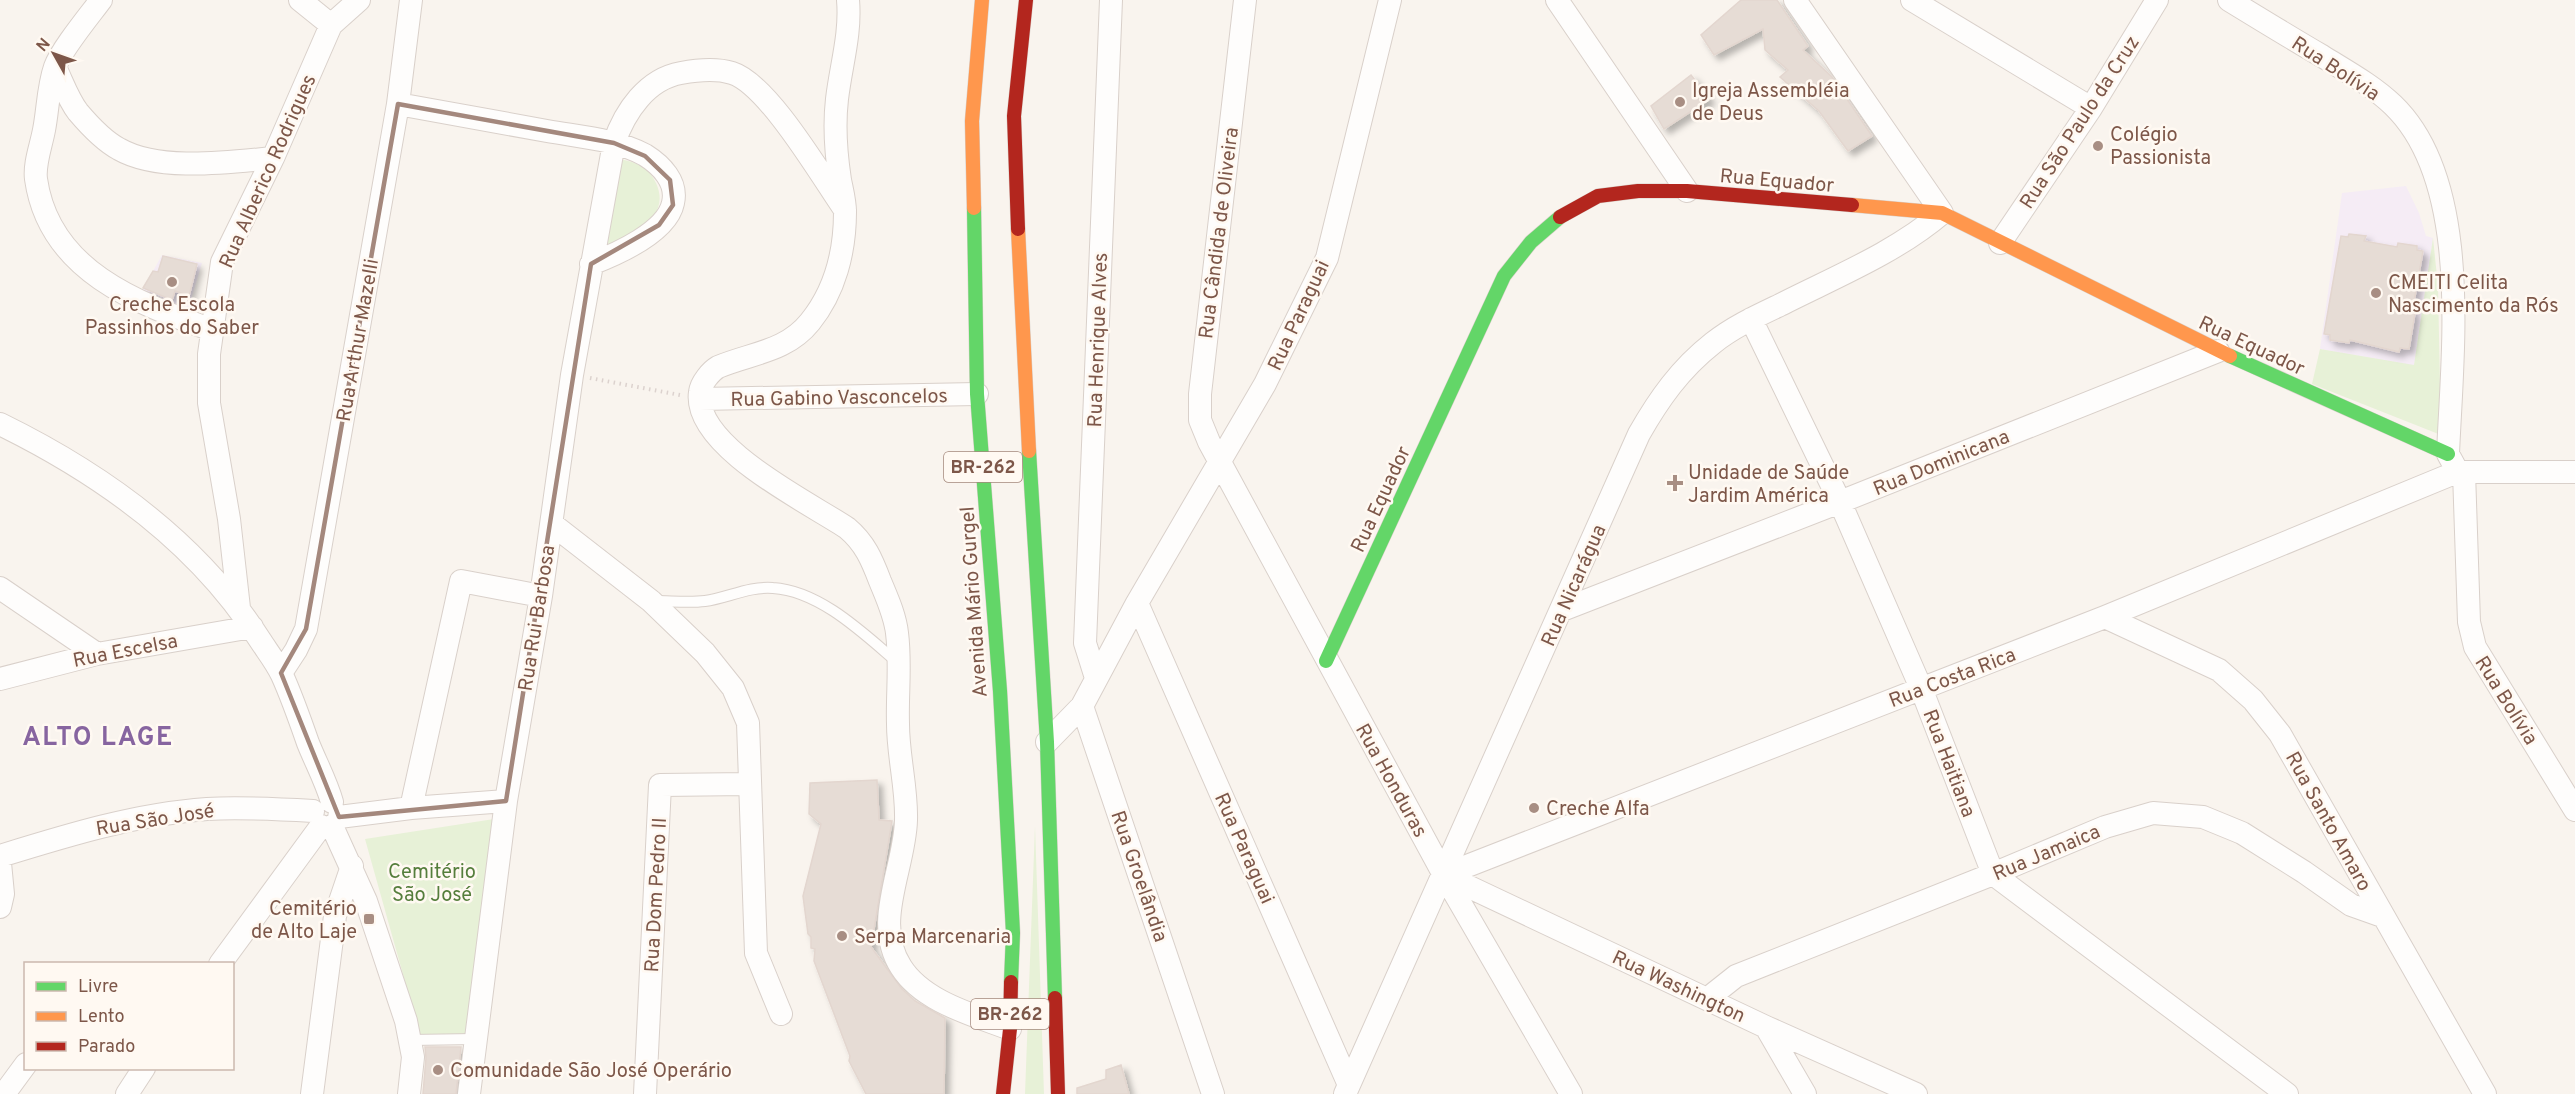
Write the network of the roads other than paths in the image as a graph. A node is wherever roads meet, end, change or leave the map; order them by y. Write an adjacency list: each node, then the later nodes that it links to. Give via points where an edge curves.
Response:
1 (101, 0): 17 (street)
2 (300, 0): 16 (street)
3 (359, 0): 16 (street, Rua Alberico Rodrigues)
4 (411, 0): 18 (street, Rua Arthur Mazelli)
5 (848, 0): 23 (street, via 847,43 836,119)
6 (982, 0): 30 (main road, Avenida Mário Gurgel / BR-262, via 972,121)
7 (1026, 0): 54 (main road, BR-262, via 1014,116 1019,277)
8 (1111, 0): 50 (street, Rua Henrique Alves, via 1085,643)
9 (1245, 0): 33 (street, Rua Cândida de Oliveira, via 1200,394 1200,420)
10 (1390, 0): 33 (street, Rua Paraguai, via 1327,258 1265,384)
11 (1557, 0): 22 (street)
12 (1795, 0): 24 (street)
13 (1912, 0): 19 (street)
14 (2157, 0): 19 (street, Rua São Paulo da Cruz)
15 (2229, 0): 34 (street, Rua Bolívia, via 2360,79 2393,105 2418,136 2437,184 2448,230 2455,290)
16 (331, 25): 21 (street, Rua Alberico Rodrigues)
17 (55, 67): 21 (street, via 77,110 120,150 171,162); 28 (street, via 36,177 54,230 97,278 141,302)
18 (398, 104): 20 (street); 49 (street, Rua Arthur Mazelli, via 306,629)
19 (2091, 108): 25 (street, Rua São Paulo da Cruz)
20 (614, 143): 23 (street, Rua Rui Barbosa, via 638,100 663,78 697,70 732,73 768,102); 26 (street, Rua Rui Barbosa); 26 (street, via 645,156 665,172 675,191 673,205 647,236)
21 (273, 159): 28 (street, Rua Alberico Rodrigues, via 222,262)
22 (1687, 191): 24 (main road, Rua Equador); 47 (main road, Rua Equador, via 1598,196 1566,212 1531,242 1504,276)
23 (845, 210): 31 (street, via 838,268 832,287 810,323 795,337 759,356 717,368)
24 (1942, 213): 25 (main road, Rua Equador); 27 (street, Rua Nicarágua, via 1917,235)
25 (2000, 243): 29 (main road, Rua Equador)
26 (591, 264): 37 (street, Rua Rui Barbosa)
27 (1751, 319): 36 (street, Rua Haitiana); 43 (street, Rua Nicarágua, via 1714,342 1662,395 1639,434)
28 (212, 330): 42 (street, Rua Alberico Rodrigues, via 209,403)
29 (2218, 351): 34 (main road, Rua Equador); 36 (street, Rua Dominicana)
30 (977, 394): 31 (street, Rua Gabino Vasconcelos); 71 (main road, Avenida Mário Gurgel / BR-262, via 999,679 1012,933)
31 (692, 398): 48 (street, via 733,454 861,540 889,603)
32 (0, 424): 42 (street, via 49,447 113,488 170,534)
33 (1220, 463): 41 (street, Rua Paraguai); 47 (street, Rua Honduras)
34 (2456, 466): 35 (street); 44 (street, Rua Costa Rica); 58 (street, Rua Bolívia, via 2469,622 2475,647)
35 (2575, 472)
36 (1840, 502): 43 (street, Rua Dominicana); 52 (street, Rua Haitiana)
37 (552, 524): 39 (street, Rua Rui Barbosa); 40 (street)
38 (0, 588): 46 (street)
39 (541, 596): 56 (street, Rua Rui Barbosa); 57 (street, via 461,581)
40 (651, 601): 48 (lane, via 706,601 771,587 788,591 806,596 829,610); 55 (street, via 705,653 734,688 748,723)
41 (1137, 603): 50 (street, Rua Paraguai); 76 (street, Rua Paraguai)
42 (239, 608): 45 (street)
43 (1562, 610): 64 (street, Rua Nicarágua)
44 (2105, 617): 52 (street, Rua Costa Rica); 66 (street, Rua Santo Amaro, via 2219,670 2253,700 2280,734)
45 (252, 627): 46 (street, Rua Escelsa); 49 (street)
46 (97, 654): 51 (street, Rua Escelsa)
47 (1326, 661): 64 (street, Rua Honduras)
48 (900, 664): 71 (street, via 898,724 906,821 891,904 895,955 921,988 961,1010)
49 (281, 673): 59 (street, via 313,754)
50 (1096, 678): 53 (street, Rua Paraguai)
51 (0, 679)
52 (1921, 688): 63 (street, Rua Haitiana); 64 (street, Rua Costa Rica)
53 (1082, 706): 54 (street); 85 (street, Rua Groelândia)
54 (1047, 742): 84 (main road, BR-262)
55 (749, 784): 69 (street, via 756,954); 82 (street, Rua Dom Pedro II, via 660,785)
56 (506, 801): 57 (street, Rua São José); 73 (street, Rua Rui Barbosa)
57 (411, 808): 59 (street, Rua São José)
58 (2575, 810)
59 (326, 815): 60 (street, Rua São José, via 255,807 148,816); 62 (street); 67 (street)
60 (0, 855)
61 (0, 863): 65 (street)
62 (352, 866): 72 (street); 79 (street, via 335,916)
63 (1993, 874): 66 (street, Rua Jamaica, via 2105,827 2153,813 2203,817 2242,833 2351,905); 68 (street, Rua Jamaica, via 1736,976); 89 (street)
64 (1444, 876): 68 (street, Rua Washington); 76 (street, Rua Nicarágua); 86 (street, Rua Honduras)
65 (0, 907)
66 (2382, 916): 90 (street, Rua Santo Amaro)
67 (221, 962)
68 (1707, 999): 70 (street, Rua Washington)
69 (781, 1014)
70 (1766, 1027): 87 (street); 88 (street, Rua Washington)
71 (1010, 1029): 83 (main road, Avenida Mário Gurgel / BR-262)
72 (411, 1040): 73 (lane); 80 (street)
73 (474, 1040): 81 (street, Rua Rui Barbosa)
74 (24, 1067): 77 (street)
75 (143, 1070): 78 (street)
76 (1347, 1090)
77 (4, 1094)
78 (127, 1094)
79 (312, 1094)
80 (409, 1094)
81 (469, 1094)
82 (645, 1094)
83 (1003, 1094)
84 (1058, 1094)
85 (1213, 1094)
86 (1572, 1094)
87 (1805, 1094)
88 (1916, 1094)
89 (2287, 1094)
90 (2485, 1094)

